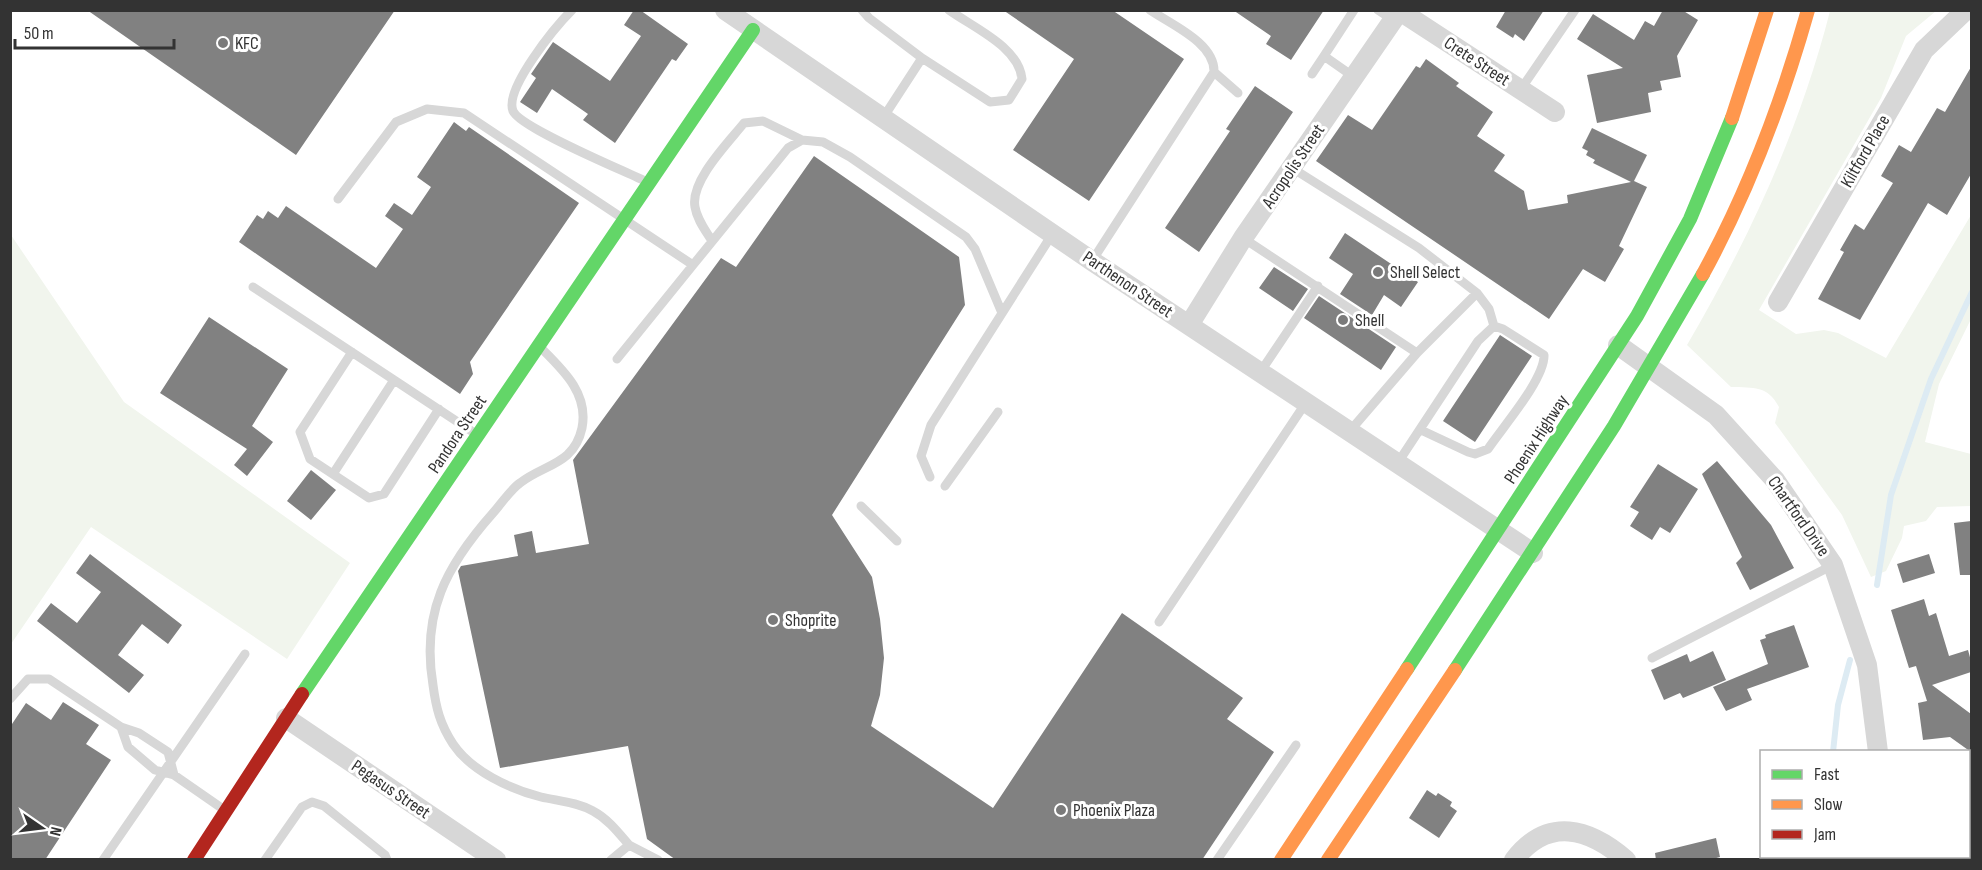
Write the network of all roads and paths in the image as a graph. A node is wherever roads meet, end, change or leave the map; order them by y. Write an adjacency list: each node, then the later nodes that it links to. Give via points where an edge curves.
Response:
1 (572, 10): 24 (lane, via 529,66 512,98 512,109 522,120 556,139)
2 (724, 10): 12 (street, Parthenon Street)
3 (862, 10): 14 (lane)
4 (950, 10): 14 (lane, via 1018,62 1022,79 1016,92 1009,100 990,102)
5 (1150, 10): 15 (lane, via 1212,56)
6 (1354, 10): 13 (lane)
7 (1575, 10): 18 (lane)
8 (1767, 10): 40 (main road, Phoenix Highway, via 1747,75 1690,219)
9 (1808, 10): 44 (main road, via 1777,114 1748,187 1695,293)
10 (1966, 10): 35 (street, Kiltford Place, via 1924,50)
11 (1393, 13): 17 (street, Acropolis Street); 18 (street, Crete Street)
12 (753, 30): 21 (street, Parthenon Street); 24 (main road, Pandora Street)
13 (1324, 56): 16 (lane); 17 (lane)
14 (922, 58): 21 (lane)
15 (1214, 72): 19 (lane); 30 (lane)
16 (1312, 74)
17 (1354, 77): 23 (street, Acropolis Street)
18 (1521, 89): 20 (street, Crete Street)
19 (1238, 93)
20 (1555, 112)
21 (883, 118): 27 (street, Parthenon Street)
22 (802, 140): 29 (lane, via 788,148); 29 (lane, via 763,121 744,123 701,180 694,196 698,218); 36 (lane, via 823,142 850,157 966,237)
23 (1292, 168): 28 (street, Acropolis Street); 34 (lane, via 1419,248)
24 (649, 183): 26 (main road, Pandora Street)
25 (338, 199): 26 (lane, via 396,122 427,109 450,110 464,113)
26 (624, 220): 31 (lane); 39 (main road, Pandora Street)
27 (1053, 233): 30 (street, Parthenon Street); 36 (lane)
28 (1243, 238): 32 (lane); 37 (street, Acropolis Street)
29 (712, 241): 31 (lane)
30 (1092, 261): 37 (street, Parthenon Street)
31 (693, 265): 43 (lane)
32 (1318, 286): 42 (lane); 45 (lane)
33 (253, 287): 41 (lane)
34 (1478, 293): 38 (lane); 42 (lane)
35 (1778, 302)
36 (1002, 313): 55 (lane, via 931,425 921,456)
37 (1189, 325): 45 (street, Parthenon Street)
38 (1494, 326): 50 (lane, via 1478,341); 50 (lane, via 1544,355 1544,362 1488,449 1475,454)
39 (538, 345): 52 (main road, Pandora Street); 74 (lane, via 572,380 582,405 582,428 572,450 557,464 512,491 466,544 442,585 431,623 428,655 438,718 455,746 492,777 518,790 591,810 607,820)
40 (1618, 345): 44 (street, Chartford Drive); 58 (main road, Phoenix Highway)
41 (352, 352): 46 (lane); 54 (lane, via 300,432 310,459)
42 (1416, 353): 51 (lane)
43 (617, 359)
44 (1652, 367): 60 (main road); 61 (street, Chartford Drive, via 1716,415 1775,480)
45 (1261, 371): 47 (street, Parthenon Street)
46 (394, 380): 48 (lane); 54 (lane)
47 (1307, 401): 51 (street, Parthenon Street); 62 (lane)
48 (439, 410): 52 (lane); 54 (lane, via 384,494 369,498)
49 (998, 412): 56 (lane)
50 (1421, 430): 53 (lane)
51 (1349, 432): 53 (street, Parthenon Street)
52 (478, 435): 66 (main road, Pandora Street)
53 (1397, 464): 58 (street, Parthenon Street)
54 (333, 474)
55 (930, 477)
56 (945, 486)
57 (861, 506): 59 (lane)
58 (1498, 530): 60 (street, Parthenon Street); 84 (main road, Phoenix Highway)
59 (897, 541)
60 (1533, 553): 85 (main road)
61 (1833, 565): 64 (lane); 69 (street, Chartford Drive, via 1867,665)
62 (1159, 622)
63 (245, 654): 70 (lane)
64 (1652, 658)
65 (10, 699): 67 (lane, via 28,679 48,679)
66 (286, 718): 73 (main road, Pandora Street); 80 (street, Pegasus Street)
67 (121, 727): 70 (lane, via 139,733 168,752); 71 (lane, via 128,747)
68 (1296, 745): 83 (lane)
69 (1878, 750)
70 (172, 760): 71 (lane); 72 (lane)
71 (162, 774): 72 (lane); 77 (lane)
72 (174, 775): 73 (lane)
73 (226, 811): 75 (main road, Pandora Street)
74 (629, 845): 81 (lane); 82 (lane)
75 (197, 858)
76 (1920, 858): 88 (street)
77 (103, 860)
78 (264, 860): 79 (lane, via 302,807 312,802 324,806)
79 (387, 860)
80 (496, 860)
81 (610, 860)
82 (658, 860)
83 (1217, 860)
84 (1281, 860)
85 (1328, 860)
86 (1514, 860): 87 (street, via 1541,836 1562,831 1583,832 1606,842)
87 (1626, 860)
88 (1901, 860)

